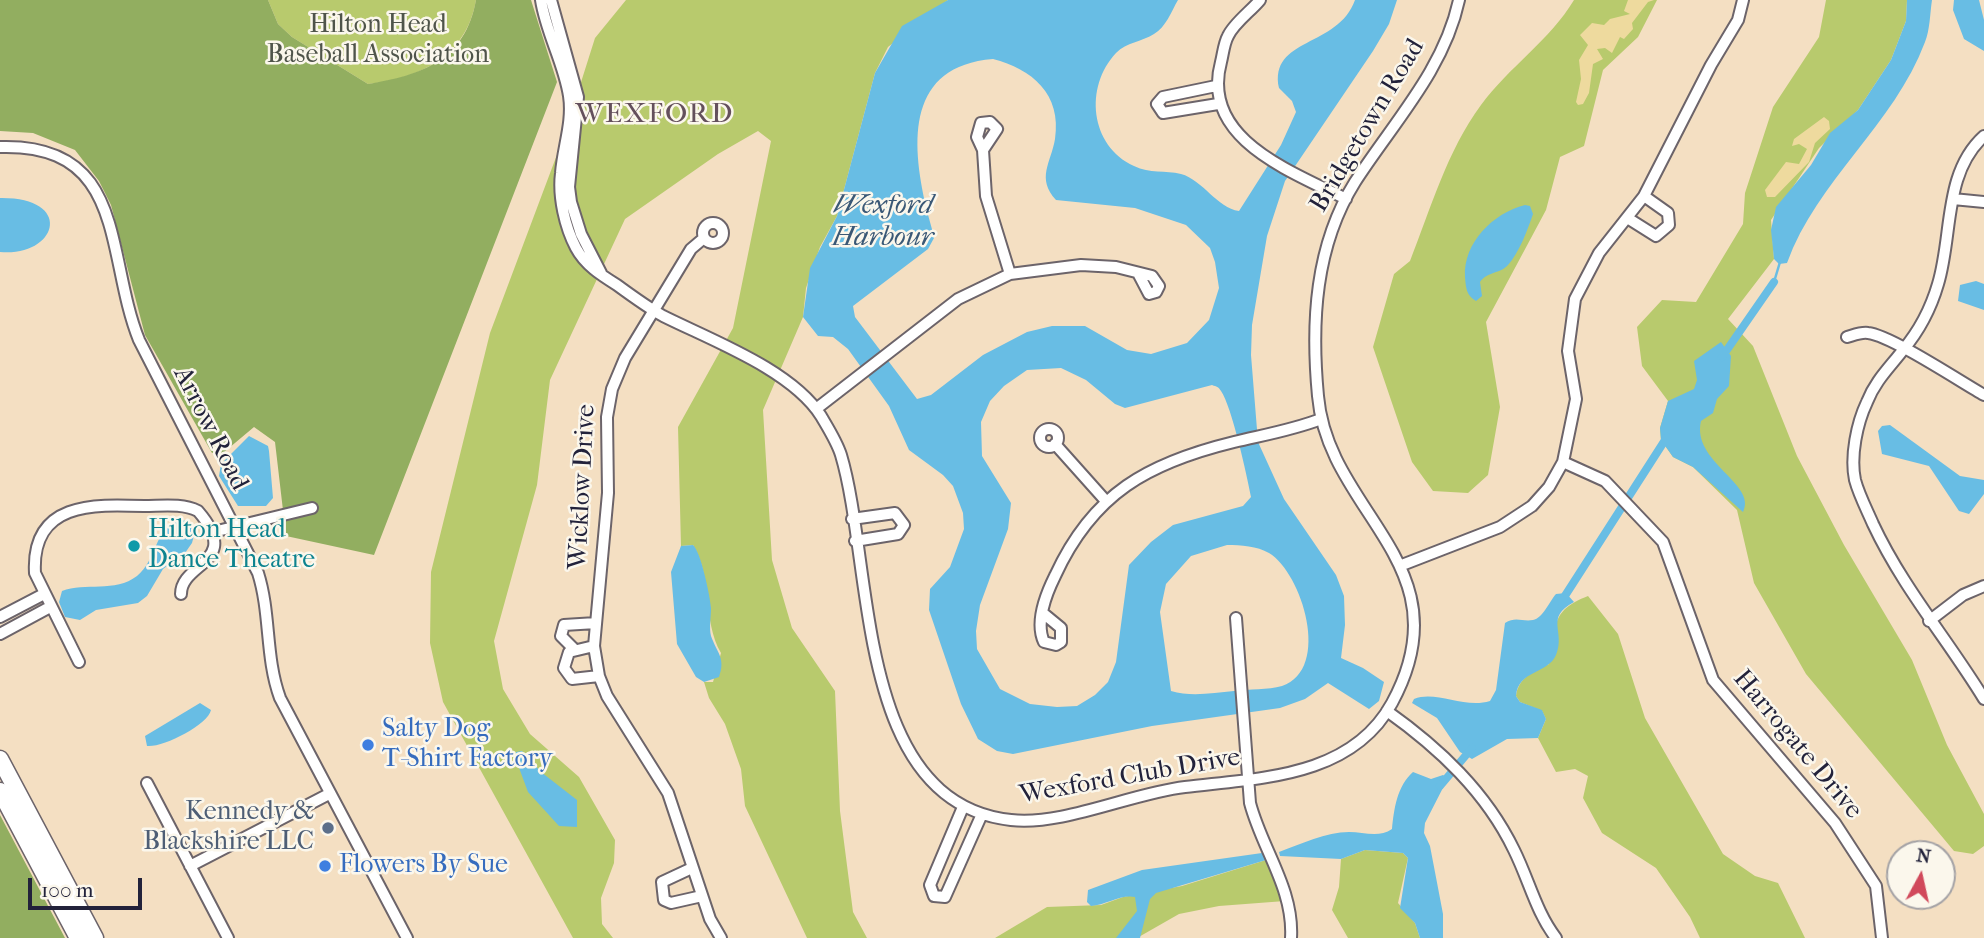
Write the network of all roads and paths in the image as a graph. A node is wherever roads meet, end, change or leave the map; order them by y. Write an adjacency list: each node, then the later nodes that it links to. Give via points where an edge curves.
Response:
1 (541, 0): 6 (street, Wexford Club Drive)
2 (551, 0): 6 (street, Wexford Club Drive)
3 (1260, 0): 7 (street, via 1228,35)
4 (1459, 0): 13 (street, Bridgetown Road, via 1433,70)
5 (1743, 0): 12 (street, via 1738,20)
6 (569, 78): 20 (street, Wexford Club Drive, via 579,113 569,187 581,234 602,275)
7 (1216, 86): 8 (street); 8 (street, via 1163,97 1157,104 1163,113)
8 (1218, 104): 13 (street, via 1249,146)
9 (1984, 136): 14 (street, via 1962,162)
10 (0, 147): 31 (street, Arrow Road, via 48,151 75,166 99,194 111,223 131,322)
11 (983, 150): 18 (street, via 986,197)
12 (1644, 196): 16 (street); 16 (street, via 1668,213 1669,225 1656,236)
13 (1346, 199): 25 (street, Bridgetown Road, via 1328,237 1313,316)
14 (1953, 199): 15 (street); 22 (street, via 1947,253 1937,287)
15 (1984, 202)
16 (1629, 219): 27 (street, via 1600,253 1576,299 1568,351 1576,399)
17 (704, 238): 20 (street, Wicklow Drive, via 691,249)
18 (1010, 274): 19 (street, via 1081,265 1116,267); 24 (street, via 958,299)
19 (1139, 275)
20 (656, 312): 24 (street, Wexford Club Drive, via 777,375); 43 (street, Wicklow Drive, via 625,358 612,389)
21 (1847, 337): 22 (street, via 1869,333)
22 (1905, 348): 23 (street); 42 (street, via 1875,384 1860,418 1855,479 1881,542)
23 (1984, 395)
24 (816, 409): 30 (street, Wexford Club Drive, via 841,452)
25 (1321, 419): 28 (street, via 1177,459 1139,476); 34 (street, Bridgetown Road, via 1346,476)
26 (1055, 444): 28 (street)
27 (1563, 462): 34 (street, via 1549,487 1517,518); 68 (street, Harrogate Drive, via 1605,481 1663,542 1713,680 1835,823 1876,886)
28 (1105, 500): 39 (street, via 1068,548 1047,593)
29 (312, 508): 31 (street)
30 (852, 519): 33 (street, Wexford Club Drive); 33 (street, via 895,513 904,525 898,534)
31 (235, 527): 32 (street); 55 (street, Arrow Road, via 263,589 274,680)
32 (213, 532): 36 (street, via 198,511 188,507 72,509 47,528 37,548 36,573); 37 (street, via 211,554 183,581)
33 (855, 541): 56 (street, Wexford Club Drive, via 873,649 906,746 929,780)
34 (1402, 565): 50 (street, Bridgetown Road, via 1410,593 1413,636 1402,681)
35 (1984, 586): 42 (street, via 1963,595)
36 (44, 594): 38 (street); 40 (street)
37 (181, 594)
38 (50, 607): 44 (street); 47 (street)
39 (1044, 614)
40 (0, 617)
41 (1236, 618): 52 (street)
42 (1929, 621): 49 (street)
43 (596, 623): 45 (street, Wicklow Drive); 46 (street, via 564,625 561,636)
44 (0, 634)
45 (594, 646): 46 (street); 48 (street, Wicklow Drive)
46 (575, 650): 48 (street, via 565,659 566,673 572,679)
47 (79, 662)
48 (599, 676): 59 (street, Wicklow Drive, via 668,793)
49 (1984, 699)
50 (1387, 711): 52 (street, Wexford Club Drive, via 1334,758 1283,775); 67 (street, via 1446,756 1497,819 1515,850 1543,921)
51 (0, 759): 62 (highway)
52 (1248, 780): 57 (street, Wexford Club Drive, via 1177,788 1041,820 1013,821); 66 (street, via 1256,827 1290,906)
53 (147, 783): 58 (street)
54 (0, 791): 61 (highway)
55 (329, 794): 58 (street); 64 (street, Arrow Road)
56 (963, 807): 57 (street, Wexford Club Drive); 57 (street, via 930,885 934,896 945,897)
57 (982, 814)
58 (190, 866): 63 (street)
59 (692, 868): 60 (street, Wicklow Drive); 60 (street, via 662,882 664,900 671,903)
60 (702, 896): 65 (street, Wicklow Drive)
61 (78, 938)
62 (95, 938)
63 (228, 938)
64 (407, 938)
65 (721, 938)
66 (1291, 938)
67 (1556, 938)
68 (1882, 938)

